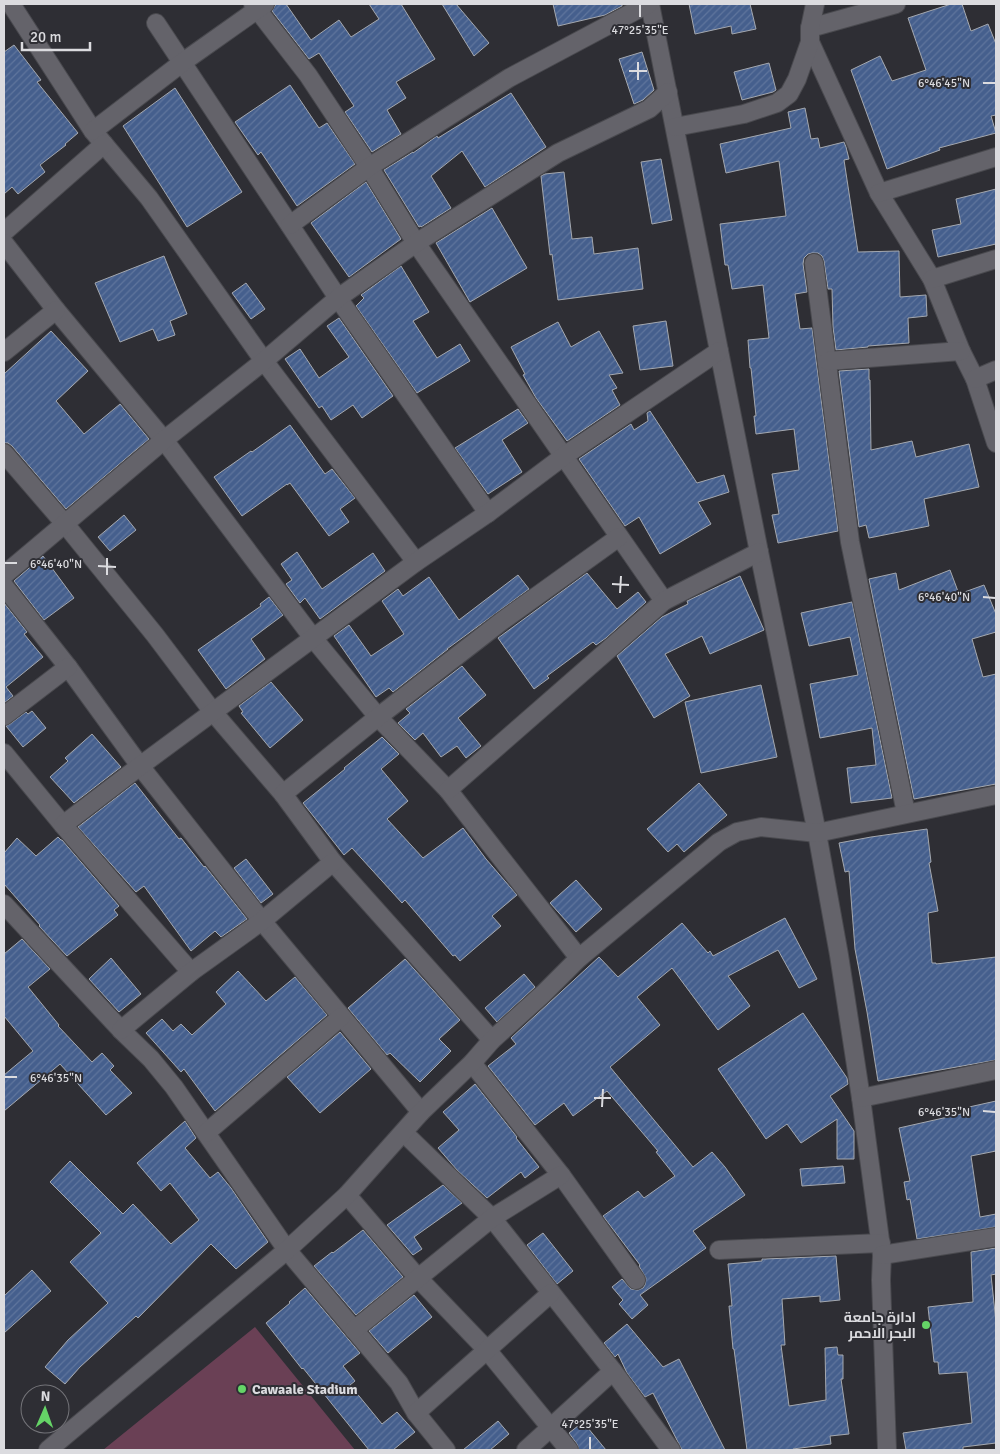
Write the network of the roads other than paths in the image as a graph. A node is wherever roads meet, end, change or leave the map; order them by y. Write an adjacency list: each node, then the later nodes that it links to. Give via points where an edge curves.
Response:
1 (11, 4): 11 (street)
2 (649, 4): 9 (street); 13 (street, via 509,78)
3 (815, 4): 7 (street)
4 (896, 4): 7 (street)
5 (258, 6): 8 (street); 13 (street, via 308,74)
6 (156, 23): 8 (street)
7 (810, 35): 10 (street, via 790,94 777,104); 14 (street)
8 (183, 62): 11 (street); 15 (street)
9 (668, 92): 10 (street); 18 (street, via 650,109 558,153)
10 (676, 127): 24 (street)
11 (98, 137): 16 (street); 27 (street, via 149,198)
12 (996, 157): 14 (street)
13 (369, 167): 15 (street); 18 (street)
14 (879, 192): 21 (street)
15 (290, 224): 22 (street)
16 (4, 232)
17 (4, 243): 23 (street)
18 (416, 243): 22 (street); 34 (street)
19 (996, 259): 21 (street)
20 (814, 263): 28 (street)
21 (932, 279): 25 (street)
22 (338, 298): 27 (street); 35 (street)
23 (56, 310): 26 (street); 31 (street)
24 (720, 351): 34 (street); 38 (street)
25 (961, 351): 28 (street); 30 (street)
26 (4, 352)
27 (264, 361): 31 (street); 39 (street)
28 (828, 361): 53 (street, via 850,542)
29 (996, 370): 30 (street)
30 (975, 379): 32 (street)
31 (164, 440): 36 (street); 43 (street)
32 (996, 443)
33 (4, 453): 36 (street)
34 (564, 456): 35 (street); 37 (street)
35 (488, 513): 39 (street)
36 (65, 524): 40 (street); 45 (street)
37 (619, 537): 42 (street); 47 (street)
38 (759, 552): 42 (street); 55 (street)
39 (416, 562): 43 (street)
40 (4, 575)
41 (4, 586): 44 (street)
42 (664, 601): 50 (street)
43 (313, 638): 45 (street); 47 (street)
44 (68, 667): 46 (street); 49 (street)
45 (213, 712): 49 (street); 51 (street)
46 (4, 716)
47 (378, 716): 50 (street); 51 (street)
48 (4, 753): 54 (street)
49 (140, 766): 54 (street); 58 (street)
50 (448, 790): 59 (street)
51 (283, 794): 56 (street)
52 (996, 795): 53 (street)
53 (906, 813): 55 (street)
54 (63, 825): 60 (street)
55 (817, 832): 59 (street, via 761,827 737,832 719,842); 66 (street)
56 (334, 862): 58 (street); 63 (street)
57 (4, 904): 62 (street)
58 (262, 920): 60 (street); 61 (street)
59 (580, 958): 63 (street)
60 (191, 972): 62 (street)
61 (341, 1016): 67 (street); 68 (street)
62 (121, 1030): 68 (street, via 151,1059)
63 (492, 1040): 64 (street)
64 (472, 1062): 67 (street); 70 (street)
65 (996, 1070): 66 (street)
66 (861, 1098): 74 (street)
67 (421, 1112): 69 (street)
68 (206, 1133): 75 (street)
69 (404, 1133): 71 (street); 72 (street)
70 (561, 1175): 72 (street); 78 (street)
71 (347, 1195): 75 (street); 77 (street)
72 (492, 1218): 77 (street); 79 (street)
73 (996, 1237): 74 (street)
74 (881, 1249): 76 (street); 90 (street)
75 (287, 1250): 80 (street); 85 (street)
76 (719, 1250)
77 (418, 1278): 80 (street); 81 (street)
78 (636, 1280)
79 (551, 1293): 81 (street); 82 (street)
80 (354, 1330): 83 (street, via 399,1383)
81 (487, 1350): 83 (street); 84 (street)
82 (613, 1371): 84 (street); 89 (street)
83 (416, 1413): 86 (street)
84 (550, 1428): 87 (street); 88 (street)
85 (48, 1450)
86 (446, 1450)
87 (526, 1450)
88 (569, 1450)
89 (671, 1450)
90 (887, 1450)

